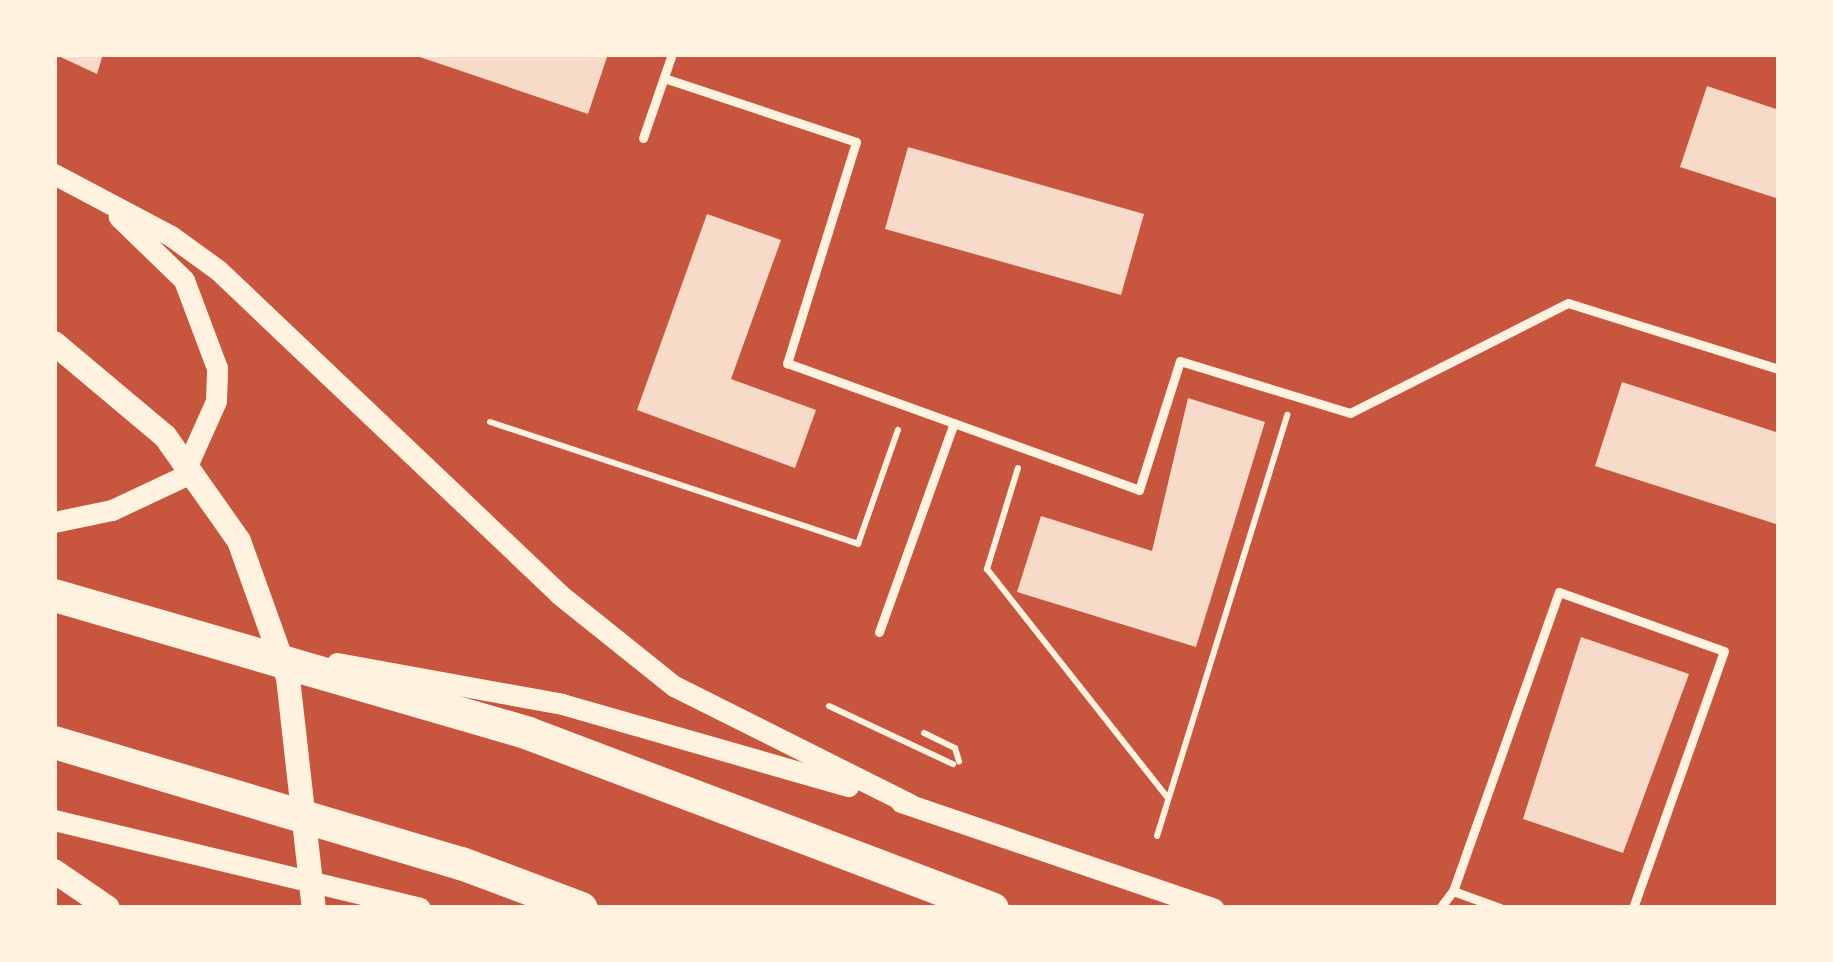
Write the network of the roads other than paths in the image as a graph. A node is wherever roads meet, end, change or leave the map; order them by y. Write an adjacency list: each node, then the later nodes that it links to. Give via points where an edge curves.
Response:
1 (672, 54): 2 (lane)
2 (664, 78): 3 (lane); 8 (lane, via 856,142 787,363)
3 (644, 138)
4 (54, 174): 5 (street)
5 (87, 189): 9 (street, via 184,280 217,368 216,401 182,477 112,510); 14 (street, via 218,270 559,594 674,686)
6 (54, 343): 19 (main road, via 165,436 239,542 288,678)
7 (1779, 369): 8 (lane, via 1568,302 1350,413 1180,361 1139,490)
8 (954, 423): 11 (lane)
9 (54, 522)
10 (54, 595): 12 (highway)
11 (879, 632)
12 (241, 645): 14 (street, via 562,704); 22 (highway, via 528,734)
13 (54, 742): 21 (highway, via 460,863)
14 (910, 804): 23 (street)
15 (54, 820): 20 (street)
16 (54, 871): 18 (main road)
17 (1453, 892): 24 (lane); 25 (lane); 26 (lane, via 1559,592 1724,651)
18 (108, 908)
19 (314, 908)
20 (420, 908)
21 (581, 908)
22 (992, 908)
23 (1213, 908)
24 (1440, 908)
25 (1500, 908)
26 (1634, 908)

